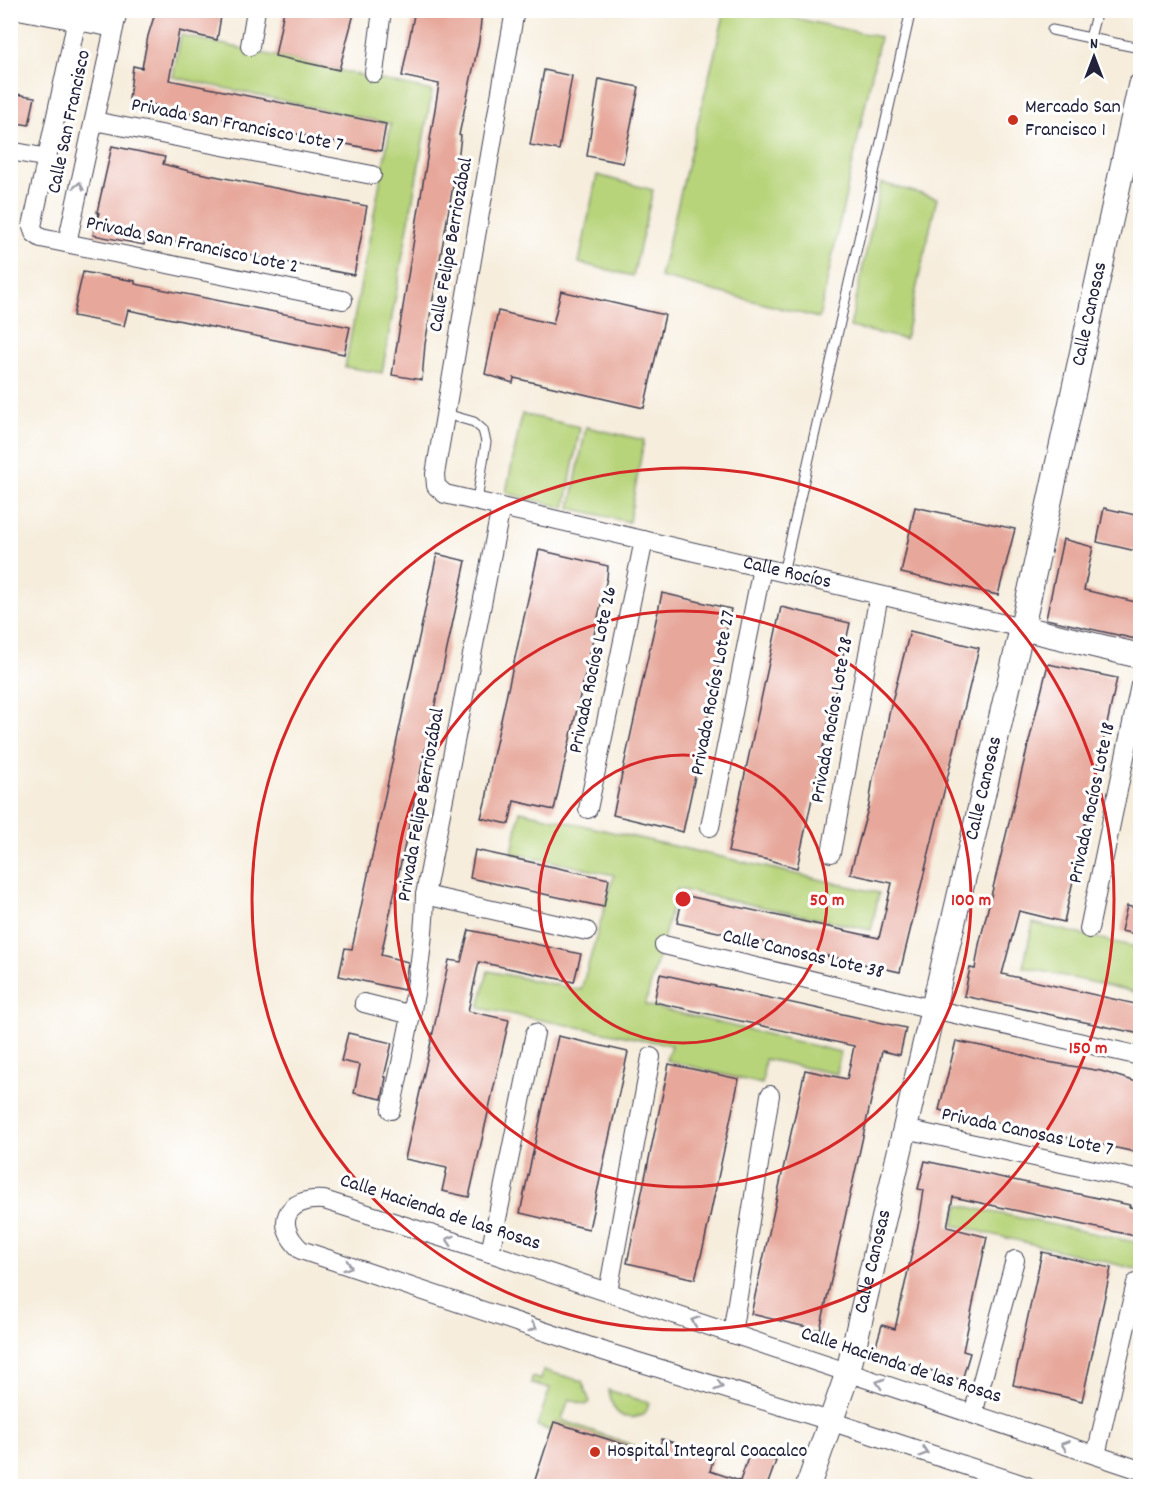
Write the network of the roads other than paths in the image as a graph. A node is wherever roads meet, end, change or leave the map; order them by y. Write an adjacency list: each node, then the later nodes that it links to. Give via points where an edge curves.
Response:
1 (18, 10): 7 (street)
2 (256, 10): 11 (street)
3 (382, 10): 13 (street)
4 (515, 10): 22 (street, Calle Felipe Berriozábal)
5 (911, 10): 28 (lane)
6 (1097, 10): 10 (lane)
7 (78, 16): 8 (street); 17 (street, Calle San Francisco)
8 (116, 19): 15 (street, Calle San Francisco)
9 (1052, 30): 10 (lane)
10 (1090, 38): 12 (lane)
11 (250, 46)
12 (1140, 48)
13 (374, 73)
14 (1140, 90): 30 (street, Calle Canosas)
15 (93, 121): 18 (street, Privada San Francisco Lote 7); 20 (street, Calle San Francisco, one-way to 15)
16 (10, 151): 17 (street)
17 (48, 158): 19 (street, Calle San Francisco, via 32,226)
18 (372, 175)
19 (34, 233): 20 (street, Privada San Francisco Lote 2)
20 (67, 243): 21 (street, Privada San Francisco Lote 2)
21 (343, 300)
22 (446, 414): 23 (street, Calle Felipe Berriozábal); 24 (lane, via 474,422 483,430 486,442)
23 (436, 486): 24 (street, Calle Rocíos, via 445,494)
24 (477, 501): 25 (street, Calle Rocíos)
25 (501, 507): 26 (street, Calle Rocíos); 36 (street, Privada Felipe Berriozábal)
26 (644, 540): 27 (street, Calle Rocíos); 33 (street, Privada Rocíos Lote 26)
27 (762, 568): 28 (street, Calle Rocíos); 34 (street, Privada Rocíos Lote 27)
28 (783, 573): 29 (street, Calle Rocíos)
29 (879, 595): 30 (street, Calle Rocíos); 35 (street, Privada Rocíos Lote 28)
30 (1022, 628): 31 (street, Calle Rocíos); 41 (street, Calle Canosas)
31 (1140, 656)
32 (1140, 686): 37 (street, Privada Rocíos Lote 18)
33 (588, 809)
34 (710, 827)
35 (831, 853)
36 (425, 895): 38 (street); 42 (street, Privada Felipe Berriozábal, via 425,932)
37 (1089, 930)
38 (587, 931)
39 (664, 945): 41 (street, Calle Canosas Lote 38)
40 (364, 1003): 42 (street)
41 (933, 1009): 44 (street, Calle Canosas Lote 38); 48 (street, Calle Canosas)
42 (411, 1015): 47 (street, Privada Felipe Berriozábal)
43 (535, 1033): 50 (street)
44 (1140, 1056)
45 (651, 1057): 53 (street)
46 (770, 1095): 54 (street)
47 (391, 1110)
48 (905, 1130): 49 (street, Privada Canosas Lote 7); 55 (street, Calle Canosas)
49 (1140, 1180)
50 (490, 1253): 53 (street, Calle Hacienda de las Rosas); 57 (street, Calle Hacienda de las Rosas, one-way to 57, via 324,1200 302,1200 292,1206 286,1218 294,1244 301,1250 606,1352)
51 (1015, 1260): 56 (street)
52 (1136, 1283): 58 (street)
53 (608, 1292): 54 (street, Calle Hacienda de las Rosas, one-way to 53)
54 (732, 1334): 55 (street, Calle Hacienda de las Rosas)
55 (848, 1372): 56 (street, Calle Hacienda de las Rosas, one-way to 55); 57 (street, Calle Canosas)
56 (973, 1414): 58 (street, Calle Hacienda de las Rosas, one-way to 56)
57 (830, 1420): 60 (street, Calle Canosas); 61 (street, Calle Hacienda de las Rosas, one-way to 61)
58 (1096, 1455): 59 (street, Calle Hacienda de las Rosas)
59 (1140, 1470)
60 (808, 1486)
61 (1027, 1486)

